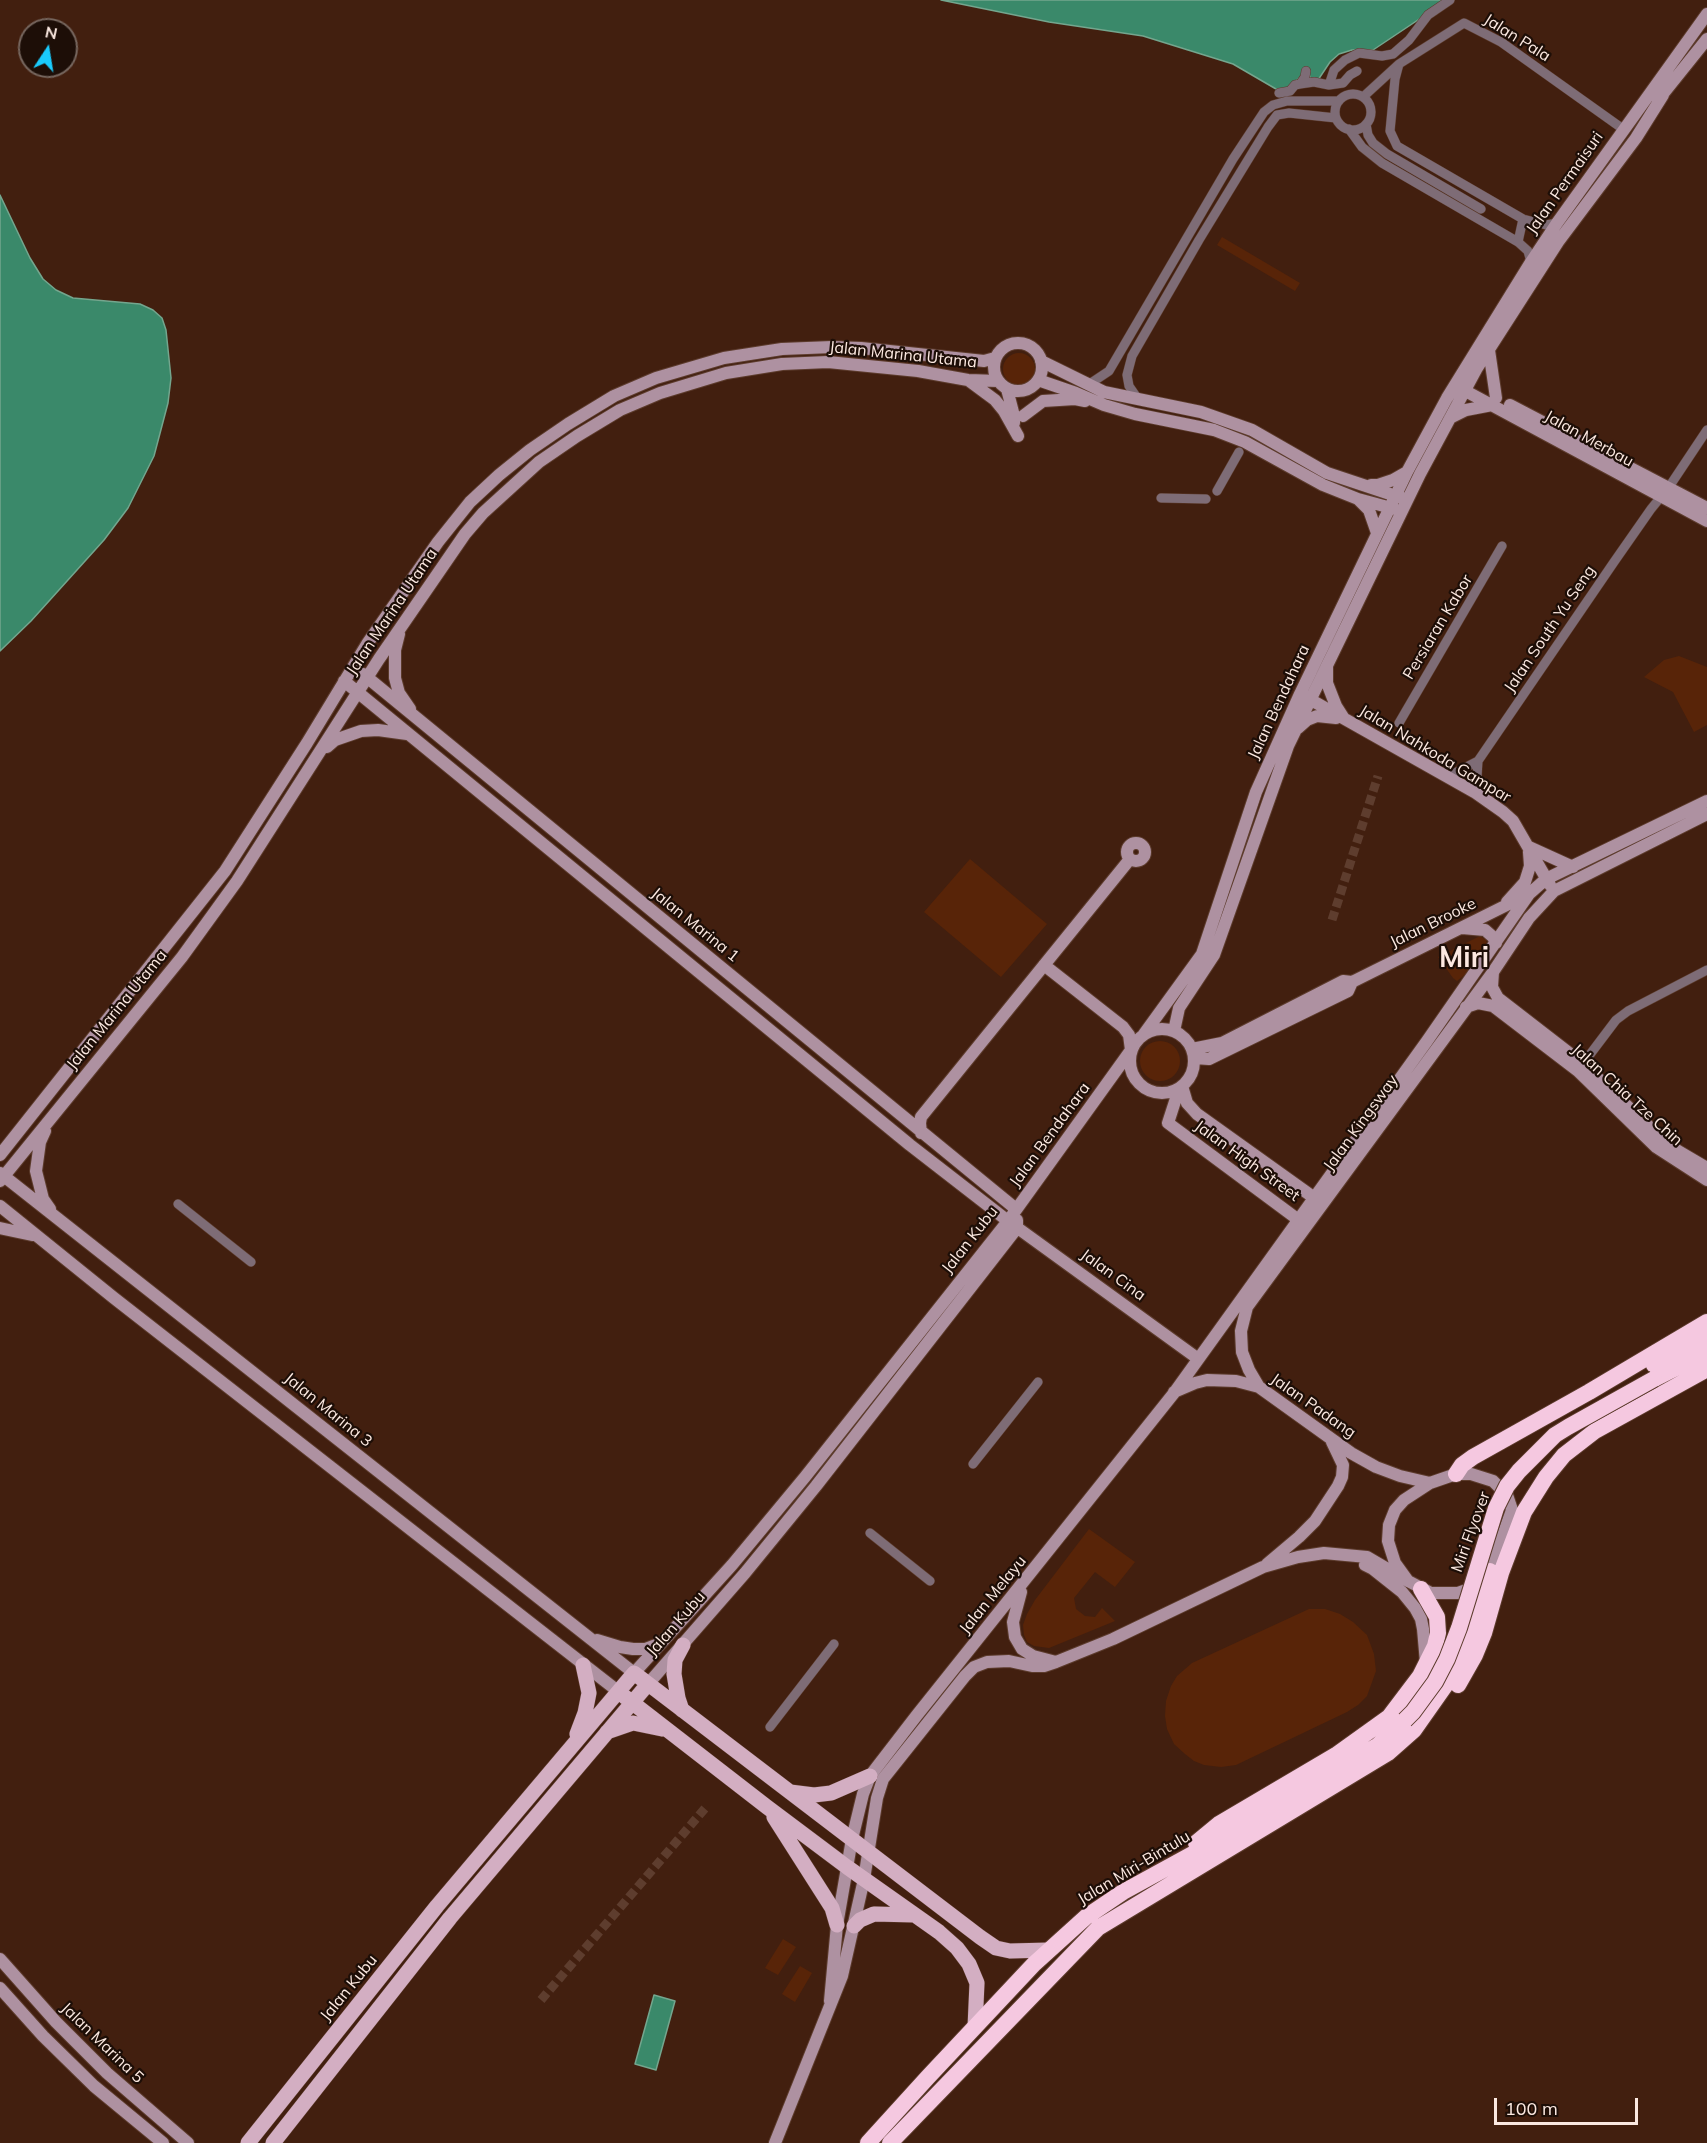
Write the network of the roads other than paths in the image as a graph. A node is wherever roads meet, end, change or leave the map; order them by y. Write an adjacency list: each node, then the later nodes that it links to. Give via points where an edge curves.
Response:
1 (1450, 0): 4 (street, via 1428,15 1393,54)
2 (1707, 14): 18 (street, Jalan Permaisuri)
3 (1706, 38): 12 (street)
4 (1382, 56): 5 (street); 10 (street, via 1359,53 1345,60 1334,70)
5 (1368, 64)
6 (1399, 64): 13 (street, Jalan Pala); 18 (street, Jalan Pala, via 1464,23 1501,42); 20 (street, via 1390,131 1397,146)
7 (1306, 71): 9 (street)
8 (1357, 71): 10 (street, via 1343,83)
9 (1300, 84): 10 (street); 11 (street)
10 (1329, 85)
11 (1279, 93)
12 (1663, 95): 18 (street, via 1634,130); 26 (street, Jalan Permaisuri, via 1636,138 1558,242)
13 (1363, 97): 14 (street, via 1353,94); 16 (street, via 1371,113)
14 (1339, 101): 15 (street); 33 (street, via 1287,101 1264,112 1109,371)
15 (1336, 118): 17 (street); 35 (street, via 1289,113 1277,115 1268,127 1132,356 1127,375)
16 (1366, 124): 17 (street); 19 (street)
17 (1349, 129): 19 (street, via 1362,147)
18 (1623, 129): 23 (street, Jalan Permaisuri)
19 (1384, 158): 21 (street)
20 (1486, 199): 21 (street); 22 (street)
21 (1479, 213): 24 (street)
22 (1523, 219): 23 (street, via 1546,225); 24 (street)
23 (1557, 223): 25 (street, Jalan Permaisuri)
24 (1518, 242): 25 (street, via 1528,251)
25 (1531, 262): 31 (street, Jalan Permaisuri)
26 (1489, 350): 31 (street, Jalan Permaisuri); 36 (street)
27 (995, 358): 28 (street, via 1005,346 1020,343 1034,349); 32 (street, via 993,366); 57 (street, Jalan Marina Utama, via 984,362 861,348 782,349 684,369 614,396 530,450 470,502)
28 (1041, 361): 30 (street); 33 (street)
29 (968, 380): 32 (street, Jalan Marina Utama); 40 (street, via 995,400); 55 (street, Jalan Marina Utama, via 906,369 828,362 726,373 660,393 577,436 509,487 465,534)
30 (1038, 380): 34 (street); 37 (street)
31 (1462, 383): 36 (street, Jalan Merbau); 39 (street, Jalan Bendahara); 43 (street, Jalan Bendahara)
32 (1002, 385): 34 (street); 40 (street, via 1014,416)
33 (1088, 386): 35 (street)
34 (1024, 391): 38 (street)
35 (1138, 399): 44 (street, via 1233,418 1327,473)
36 (1494, 402): 39 (street); 46 (street, Jalan Merbau)
37 (1104, 405): 38 (street, via 1075,399 1043,401); 49 (street, via 1214,430)
38 (1023, 416): 40 (street, via 1018,436)
39 (1449, 419): 50 (street, Jalan Bendahara)
40 (1014, 427)
41 (1707, 430): 46 (street, Jalan South Yu Seng)
42 (1239, 452): 45 (street)
43 (1407, 472): 44 (street, via 1378,485); 50 (street, Jalan Bendahara)
44 (1364, 485): 50 (street)
45 (1217, 491)
46 (1665, 492): 51 (street, Jalan Merbau); 52 (street, Jalan Merbau); 68 (street, Jalan South Yu Seng)
47 (1161, 498): 48 (street)
48 (1206, 499)
49 (1358, 499): 50 (street); 53 (street, via 1369,510)
50 (1399, 504): 53 (street, Jalan Bendahara); 56 (street, Jalan Bendahara)
51 (1707, 508)
52 (1707, 521)
53 (1377, 533): 61 (street, Jalan Bendahara)
54 (1502, 546): 64 (street, Persiaran Kabor)
55 (400, 627): 58 (street, Jalan Marina Utama); 63 (street, via 395,678 399,693)
56 (1328, 662): 61 (street, Jalan Bendahara); 62 (street, via 1327,683)
57 (352, 668): 58 (street, Jalan Marina 1); 59 (street, Jalan Marina Utama)
58 (367, 678): 60 (street, Jalan Marina Utama); 63 (street, Jalan Marina 1)
59 (344, 681): 60 (street, Jalan Marina 1); 94 (street, Jalan Marina Utama, via 225,871)
60 (358, 692): 66 (street, Jalan Marina 1); 67 (street, Jalan Marina Utama)
61 (1305, 697): 62 (street, Jalan Nahkoda Gampar); 65 (street, Jalan Bendahara); 87 (street, Jalan Bendahara, via 1256,792 1202,954)
62 (1344, 719): 65 (street, via 1317,716); 69 (street, Jalan Nahkoda Gampar)
63 (419, 722): 93 (street, Jalan Marina 1)
64 (1399, 723)
65 (1295, 730): 86 (street, Jalan Bendahara, via 1214,956 1179,1008)
66 (409, 734): 67 (street, via 362,731 335,740); 104 (street, Jalan Marina 1, via 910,1145)
67 (321, 752): 92 (street, Jalan Marina Utama, via 182,957)
68 (1478, 760): 69 (street, Jalan South Yu Seng); 70 (street)
69 (1447, 777): 70 (street, Jalan Nahkoda Gampar)
70 (1476, 793): 73 (street, Jalan Nahkoda Gampar, via 1513,821)
71 (1707, 801): 75 (street)
72 (1707, 814): 77 (street)
73 (1529, 848): 75 (street); 76 (street, Jalan Nahkoda Gampar); 79 (street, via 1530,866 1525,882)
74 (1130, 859): 82 (street)
75 (1573, 867): 76 (street)
76 (1546, 879): 77 (street, Jalan Nahkoda Gampar); 78 (street)
77 (1554, 891): 78 (street); 84 (street, Jalan Kingsway, via 1529,918)
78 (1529, 894): 79 (street, Jalan Brooke); 81 (street, Jalan Kingsway)
79 (1496, 910): 80 (street, Jalan Brooke)
80 (1461, 928): 81 (street, via 1485,930); 89 (street, Jalan Brooke, via 1352,982 1348,991 1209,1059)
81 (1496, 943): 98 (street, Jalan Kingsway)
82 (1044, 965): 88 (street, via 1122,1027 1129,1035); 93 (street, via 921,1117)
83 (1707, 970): 90 (street, via 1616,1020)
84 (1493, 972): 85 (street, Jalan Kingsway); 90 (street, Jalan Chia Tze Chin, via 1492,987 1498,998)
85 (1466, 1007): 90 (street, Jalan Chia Tze Chin, via 1478,1003 1493,1006); 98 (street, Jalan Kingsway)
86 (1174, 1031): 87 (street, via 1153,1030); 89 (street)
87 (1144, 1034): 88 (street)
88 (1131, 1050): 91 (street, via 1130,1069 1144,1088 1159,1094); 101 (street, Jalan Bendahara)
89 (1193, 1054): 91 (street, via 1192,1074)
90 (1580, 1067): 95 (street, Jalan Chia Tze Chin, via 1660,1138); 97 (street, Jalan Chia Tze Chin, via 1656,1147)
91 (1181, 1088): 98 (street, Jalan High Street, via 1197,1114); 103 (street, Jalan High Street, via 1168,1123)
92 (53, 1114): 96 (street, Jalan Marina Utama); 102 (street, via 40,1142 36,1171 43,1199)
93 (921, 1133): 101 (street, Jalan Marina 1)
94 (0, 1155)
95 (1707, 1168)
96 (1, 1177): 102 (street, Jalan Marina 3)
97 (1707, 1180)
98 (1319, 1201): 103 (street, Jalan Kingsway)
99 (178, 1204): 107 (street)
100 (0, 1206): 106 (street)
101 (1016, 1209): 104 (street, Jalan Kubu)
102 (54, 1215): 130 (street, Jalan Marina 3)
103 (1303, 1223): 111 (street, Jalan Kingsway); 115 (street, Jalan Kingsway, via 1243,1318 1242,1352)
104 (1013, 1224): 111 (street, Jalan Cina); 131 (street, Jalan Kubu, via 806,1477); 133 (street, Jalan Kubu, via 816,1486)
105 (0, 1228): 106 (street)
106 (36, 1236): 136 (street)
107 (251, 1262)
108 (1707, 1322): 116 (highway)
109 (1707, 1338): 116 (highway)
110 (1707, 1352): 114 (highway)
111 (1197, 1358): 117 (street, Jalan Melayu)
112 (1707, 1369): 114 (highway)
113 (1038, 1382): 119 (street)
114 (1659, 1386): 122 (highway, via 1581,1431 1558,1449 1535,1473); 142 (highway, via 1628,1412 1581,1441 1545,1477 1514,1537 1475,1655 1434,1718); 142 (highway, Miri Flyover, bridge, via 1568,1427 1519,1471 1496,1508 1447,1659 1413,1712)
115 (1259, 1387): 117 (street, Jalan Padang, via 1207,1380); 118 (street, Jalan Padang)
116 (1589, 1392): 120 (highway, via 1473,1457)
117 (1174, 1393): 128 (street, Jalan Melayu)
118 (1328, 1436): 121 (street, Jalan Padang, via 1376,1467); 125 (street, via 1343,1465 1338,1486 1315,1521)
119 (973, 1464)
120 (1456, 1474): 121 (street); 122 (street, via 1493,1481 1507,1495)
121 (1431, 1483): 129 (street, via 1404,1500 1389,1525 1388,1541 1395,1563)
122 (1512, 1510): 126 (street)
123 (870, 1533): 127 (street)
124 (1336, 1553): 125 (street, via 1298,1557); 129 (street, via 1367,1557); 135 (street, via 1373,1569 1409,1600 1420,1619)
125 (1263, 1567): 134 (street)
126 (1490, 1571): 129 (street, via 1472,1588 1458,1593 1431,1593); 142 (highway, via 1452,1676)
127 (930, 1581)
128 (1026, 1581): 134 (street, via 1013,1622 1015,1637 1032,1656); 147 (street, Jalan Melayu)
129 (1414, 1585): 135 (highway, via 1437,1617 1435,1646)
130 (582, 1634): 131 (street, via 633,1649); 137 (street, Jalan Marina 3)
131 (663, 1643): 137 (street, Jalan Kubu)
132 (834, 1644): 143 (street)
133 (683, 1645): 138 (street, Jalan Kubu); 141 (main road, via 675,1660 674,1674)
134 (1056, 1662): 151 (street, via 1044,1666 987,1662 965,1676 883,1779)
135 (1426, 1664): 152 (highway, via 1389,1716 1336,1755 1219,1824)
136 (583, 1665): 139 (street); 146 (main road, via 588,1704)
137 (634, 1673): 138 (main road, Jalan Kubu); 139 (main road, Jalan Kubu)
138 (648, 1684): 140 (main road, Jalan Kubu); 141 (main road, Jalan Kubu)
139 (619, 1692): 140 (main road); 146 (main road, Jalan Kubu)
140 (632, 1702): 144 (main road); 145 (main road, Jalan Kubu)
141 (682, 1710): 148 (main road, Jalan Kubu)
142 (1410, 1725): 152 (highway, Jalan Miri-Bintulu, via 1229,1834); 164 (highway, Jalan Miri-Bintulu, via 1388,1753 1098,1928)
143 (770, 1728)
144 (668, 1730): 145 (main road, via 633,1724); 149 (main road)
145 (606, 1732): 168 (main road, Jalan Kubu, via 450,1918)
146 (573, 1745): 167 (main road, Jalan Kubu, via 430,1915)
147 (870, 1776): 148 (main road, via 831,1792 814,1795); 150 (street, Jalan Melayu)
148 (787, 1791): 150 (main road, Jalan Kubu)
149 (767, 1807): 153 (main road); 156 (main road, via 832,1908)
150 (852, 1839): 151 (main road, Jalan Kubu); 153 (street, Jalan Melayu)
151 (868, 1851): 154 (street); 158 (main road, Jalan Kubu, via 996,1948)
152 (1172, 1863): 158 (highway, Jalan Miri-Bintulu, via 1086,1917)
153 (847, 1868): 154 (main road); 156 (street, Jalan Melayu)
154 (864, 1879): 155 (main road); 157 (street)
155 (915, 1915): 157 (main road, via 874,1914); 162 (main road, via 957,1947 969,1964 977,1983)
156 (837, 1925): 161 (street, Jalan Melayu)
157 (854, 1926): 161 (street, via 842,1976)
158 (1049, 1950): 162 (highway, Jalan Miri-Bintulu)
159 (0, 1959): 166 (street, Jalan Marina 5, via 106,2073)
160 (0, 1988): 165 (street, Jalan Marina 5, via 94,2086)
161 (831, 2001): 169 (street)
162 (975, 2027): 163 (highway, Jalan Miri-Bintulu)
163 (928, 2077): 164 (highway); 170 (highway, Jalan Miri-Bintulu)
164 (941, 2089): 171 (highway, Jalan Miri-Bintulu)
165 (163, 2143)
166 (188, 2143)
167 (248, 2143)
168 (273, 2143)
169 (775, 2143)
170 (868, 2143)
171 (890, 2143)

